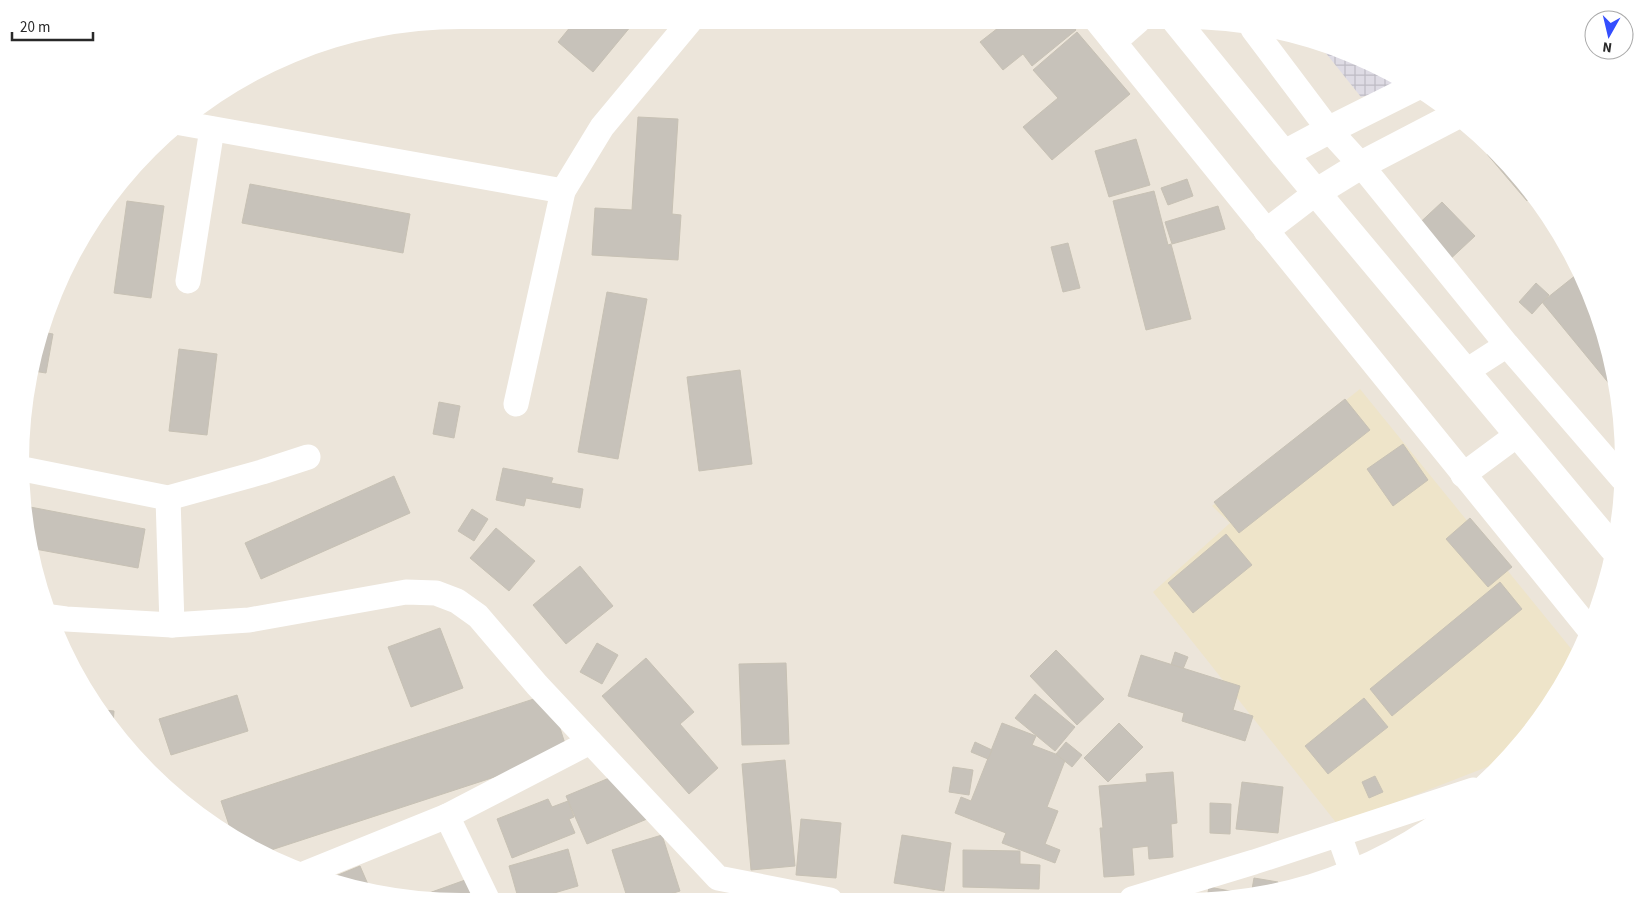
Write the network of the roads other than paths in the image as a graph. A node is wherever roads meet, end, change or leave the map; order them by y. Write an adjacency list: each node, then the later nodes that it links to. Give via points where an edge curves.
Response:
1 (684, 29): 14 (street, via 602,127)
2 (1103, 29): 6 (street)
3 (1129, 29): 6 (street)
4 (1182, 29): 12 (main road)
5 (1258, 35): 11 (street)
6 (1114, 42): 16 (street)
7 (1406, 91): 11 (main road)
8 (1448, 120): 13 (main road)
9 (190, 125): 10 (street)
10 (212, 129): 14 (street); 17 (street)
11 (1329, 130): 12 (main road); 13 (street)
12 (1284, 154): 15 (main road)
13 (1361, 165): 15 (main road); 18 (street)
14 (563, 191): 20 (street)
15 (1317, 192): 16 (street); 19 (main road)
16 (1266, 231): 25 (street)
17 (188, 281)
18 (1507, 345): 19 (street); 24 (street)
19 (1465, 372): 21 (main road)
20 (516, 404)
21 (1517, 435): 25 (street); 27 (main road)
22 (308, 457): 26 (street)
23 (29, 470): 26 (street)
24 (1615, 470)
25 (1463, 475): 29 (street)
26 (168, 498): 30 (street)
27 (1608, 542)
28 (59, 618): 30 (street)
29 (1583, 624)
30 (172, 625): 31 (street, via 249,620 406,592 436,594 457,600 478,616)
31 (590, 742): 33 (street); 37 (street)
32 (1445, 805): 34 (street)
33 (447, 816): 36 (street); 38 (street)
34 (1339, 835): 35 (street); 40 (street)
35 (1348, 860)
36 (318, 868)
37 (720, 889): 39 (street)
38 (484, 893)
39 (760, 893)
40 (1151, 893)

